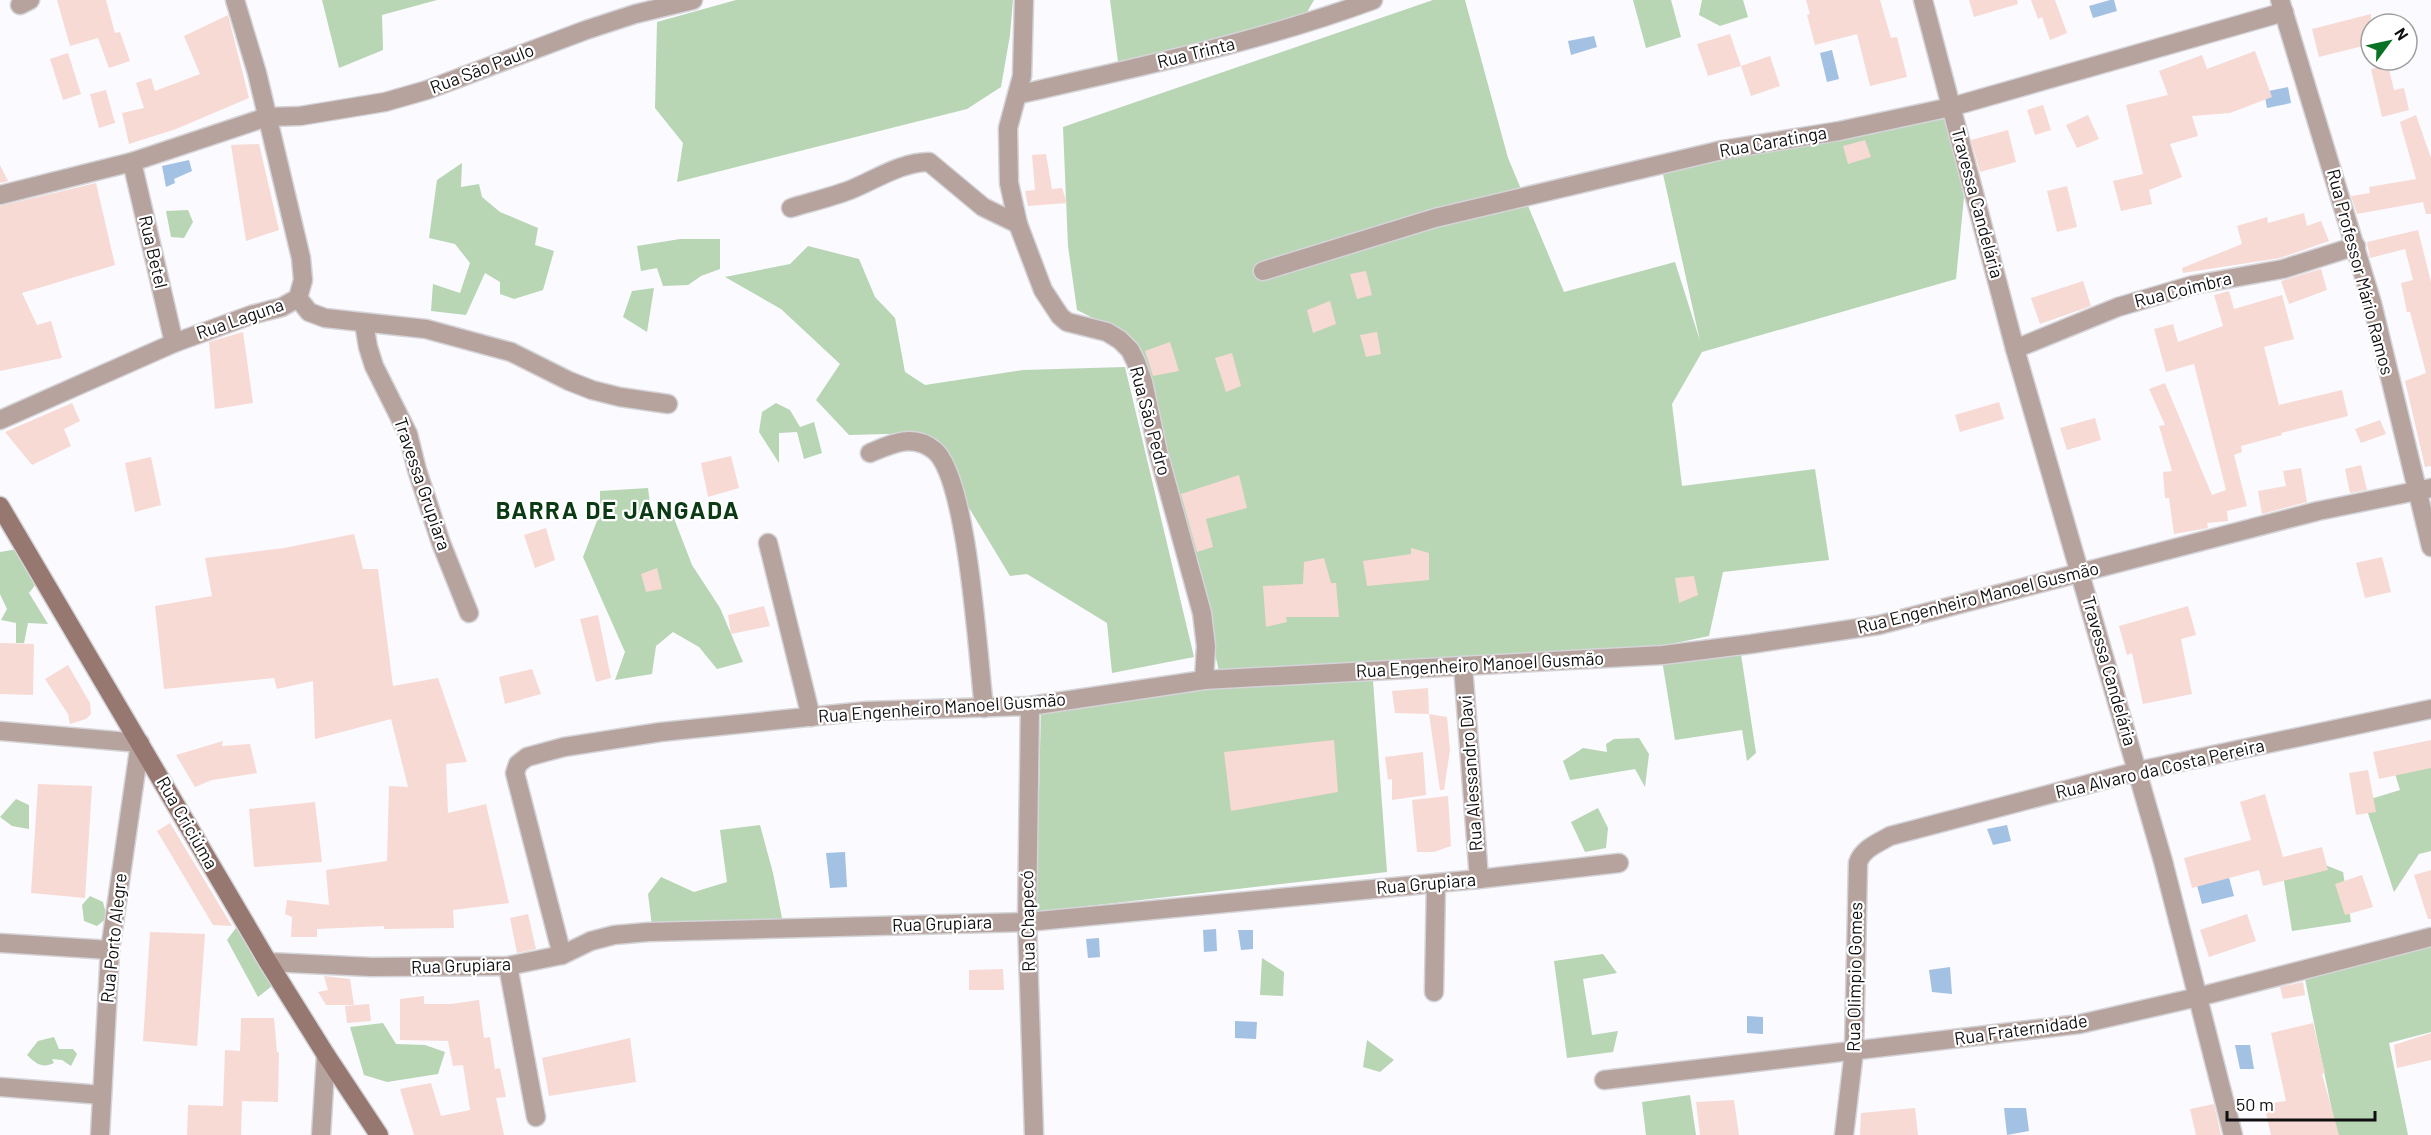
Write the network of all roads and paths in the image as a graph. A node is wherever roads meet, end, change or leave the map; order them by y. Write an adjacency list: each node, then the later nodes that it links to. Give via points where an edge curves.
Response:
1 (234, 0): 9 (street, Rua Laguna)
2 (693, 0): 9 (street, Rua São Paulo, via 585,30 385,102 300,116)
3 (1024, 0): 7 (street, Rua São Pedro, via 1022,76)
4 (1373, 0): 7 (street, Rua Trinta, via 1226,46)
5 (1923, 0): 8 (street, Travessa Candelária)
6 (2282, 6): 8 (street, Rua Caratinga); 14 (street, Rua Professor Mário Ramos)
7 (1017, 95): 13 (street, Rua São Pedro, via 1008,128 1009,183)
8 (1951, 107): 15 (street, Rua Caratinga, via 1722,150 1446,216); 19 (street, Travessa Candelária)
9 (267, 117): 10 (street); 16 (street, Rua Laguna, via 301,258 303,280)
10 (132, 162): 11 (street); 18 (street, Rua Betel)
11 (0, 195)
12 (791, 208): 13 (street, via 852,189 889,172 929,162 983,207)
13 (1018, 224): 30 (street, Rua São Pedro, via 1043,290 1059,316 1067,322 1107,332 1125,345 1136,362 1202,613 1206,646)
14 (2356, 246): 19 (street, Rua Coimbra, via 2283,269 2193,285 2118,307); 23 (street, Rua Professor Mário Ramos)
15 (1263, 271)
16 (298, 298): 17 (street, via 309,312); 18 (street, Rua Laguna, via 282,307)
17 (364, 323): 20 (street, via 426,329 511,352 592,390); 28 (street, Travessa Grupiara, via 374,366 408,434 441,543)
18 (174, 343): 21 (street, Rua Laguna)
19 (2015, 349): 27 (street, Travessa Candelária)
20 (668, 404)
21 (0, 420)
22 (870, 453): 32 (street, via 908,440 923,443 934,449 950,473 966,545)
23 (2424, 490): 26 (street, Rua Professor Mário Ramos); 27 (street, Rua Engenheiro Manoel Gusmão, via 2319,510)
24 (0, 506): 36 (main road, Rua Criciúma)
25 (768, 543): 34 (street)
26 (2431, 547)
27 (2080, 574): 29 (street, Rua Engenheiro Manoel Gusmão, via 1879,625 1663,655); 37 (street, Travessa Candelária)
28 (469, 613)
29 (1463, 666): 30 (street, Rua Engenheiro Manoel Gusmão); 40 (street, Rua Alessandro Davi)
30 (1204, 680): 31 (street, Rua Engenheiro Manoel Gusmão)
31 (1030, 706): 32 (street, Rua Engenheiro Manoel Gusmão); 42 (street, Rua Chapecó)
32 (984, 708): 34 (street, Rua Engenheiro Manoel Gusmão, via 866,711)
33 (2431, 709): 37 (street, Rua Alvaro da Costa Pereira)
34 (811, 717): 46 (street, Rua Engenheiro Manoel Gusmão, via 661,732 564,747 527,757 518,764 516,779)
35 (0, 731): 36 (street)
36 (140, 742): 45 (street, Rua Porto Alegre); 47 (main road, Rua Criciúma)
37 (2138, 771): 38 (street, Rua Alvaro da Costa Pereira); 50 (street, Travessa Candelária)
38 (1890, 836): 51 (street, Rua Olimpio Gomes, via 1860,856 1858,863)
39 (1619, 863): 40 (street, Rua Grupiara)
40 (1479, 879): 41 (street, Rua Grupiara)
41 (1436, 883): 42 (street, Rua Grupiara); 49 (street)
42 (1027, 922): 46 (street, Rua Grupiara, via 648,932 599,939); 60 (street, Rua Chapecó)
43 (2431, 937): 50 (street, Rua Fraternidade)
44 (0, 943): 45 (street)
45 (110, 950): 55 (street, Rua Porto Alegre)
46 (562, 955): 48 (street, Rua Grupiara)
47 (268, 962): 48 (street, Rua Grupiara, via 371,967); 52 (main road, Rua Criciúma)
48 (508, 966): 56 (street)
49 (1434, 992)
50 (2198, 997): 51 (street, Rua Fraternidade, via 2080,1024); 62 (street, Travessa Candelária)
51 (1854, 1051): 53 (street, Rua Fraternidade); 61 (street, Rua Olimpio Gomes)
52 (326, 1055): 58 (street); 59 (main road, Rua Criciúma)
53 (1604, 1080)
54 (0, 1087): 55 (street)
55 (102, 1095): 57 (street, Rua Porto Alegre)
56 (536, 1117)
57 (100, 1135)
58 (321, 1135)
59 (379, 1135)
60 (1034, 1135)
61 (1844, 1135)
62 (2233, 1135)

